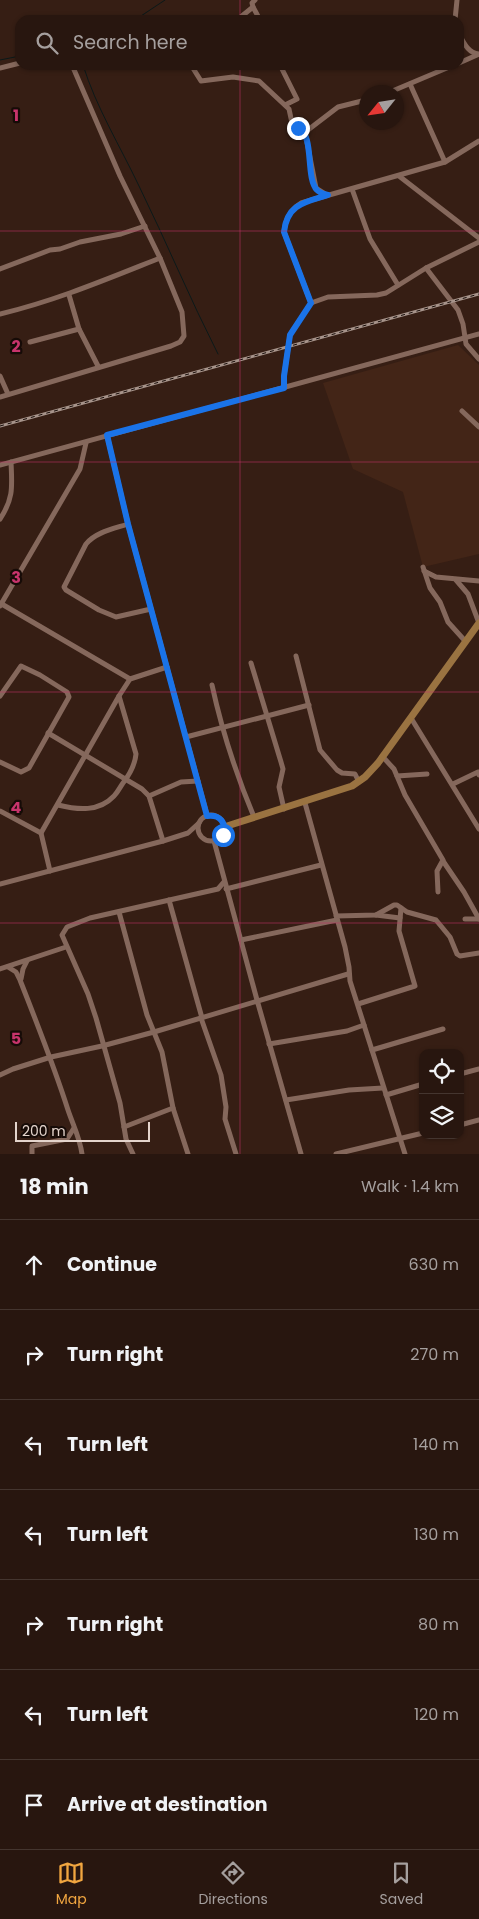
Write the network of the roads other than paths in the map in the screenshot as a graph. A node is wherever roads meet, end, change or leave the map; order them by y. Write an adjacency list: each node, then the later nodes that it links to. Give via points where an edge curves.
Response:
1 (255, 0): 3 (street)
2 (458, 0): 6 (street)
3 (253, 7): 4 (street); 5 (street)
4 (243, 15)
5 (257, 15)
6 (456, 15)
7 (464, 41): 8 (street, via 474,54)
8 (479, 54): 9 (street)
9 (464, 61)
10 (15, 65): 11 (street)
11 (0, 68)
12 (74, 70): 26 (street)
13 (194, 70): 19 (street, via 202,81 233,77 259,81)
14 (282, 70): 19 (street, via 296,98)
15 (442, 70): 16 (street)
16 (410, 84): 17 (street); 22 (street)
17 (404, 86)
18 (359, 102): 20 (street, via 338,107)
19 (285, 105): 20 (street, via 292,123)
20 (304, 133): 25 (street, via 316,188)
21 (479, 141): 22 (street)
22 (445, 162): 23 (street)
23 (399, 176): 24 (street); 27 (street)
24 (352, 189): 25 (street); 32 (street, via 370,239)
25 (328, 195): 34 (street, via 301,203 285,223 284,232)
26 (145, 226): 29 (street); 31 (street, via 50,250)
27 (479, 238)
28 (479, 242): 30 (street)
29 (160, 258): 33 (street); 41 (street, via 182,312 182,340 150,353)
30 (426, 268): 32 (street); 38 (street, via 458,310)
31 (0, 269)
32 (398, 285): 34 (street, via 377,295 328,297)
33 (69, 295): 35 (street); 36 (street)
34 (311, 303): 43 (street, via 290,335)
35 (0, 314)
36 (79, 329): 39 (street); 41 (street)
37 (479, 334): 38 (street)
38 (466, 337): 40 (street, via 466,344); 43 (street)
39 (30, 342)
40 (479, 359)
41 (98, 366): 44 (street)
42 (0, 376): 44 (street)
43 (284, 388): 48 (street)
44 (8, 394): 45 (street)
45 (0, 396)
46 (462, 411): 47 (street)
47 (479, 427)
48 (107, 435): 49 (street); 53 (street)
49 (86, 442): 50 (street); 56 (street, via 80,469)
50 (11, 462): 51 (street); 52 (street, via 12,494)
51 (0, 465)
52 (0, 519)
53 (128, 524): 57 (street); 57 (street, via 91,538 64,587 99,610 116,616)
54 (456, 580): 55 (street); 58 (street, via 468,594); 59 (street, via 436,577 424,569 448,622)
55 (479, 581)
56 (0, 605): 63 (street)
57 (151, 610): 62 (street)
58 (479, 623): 59 (street)
59 (466, 642): 69 (street)
60 (296, 656): 67 (street)
61 (251, 663): 68 (street)
62 (167, 667): 63 (street); 72 (street)
63 (130, 679): 66 (street)
64 (212, 685): 70 (street)
65 (0, 696): 71 (street, via 21,666 67,692 68,699)
66 (119, 696): 73 (street); 79 (street, via 136,754 136,762)
67 (309, 705): 68 (street); 81 (street, via 322,753 333,767 342,773 355,774)
68 (266, 716): 70 (street); 86 (street, via 283,769 279,787)
69 (411, 718): 74 (street); 82 (street)
70 (221, 728): 72 (street); 89 (street)
71 (48, 733): 73 (street); 75 (street, via 25,772)
72 (186, 737): 80 (street)
73 (85, 756): 79 (street); 85 (street)
74 (382, 756): 78 (street); 81 (street)
75 (0, 762)
76 (427, 774): 78 (street)
77 (479, 775): 82 (street, via 478,772)
78 (397, 776): 98 (street)
79 (126, 779): 83 (street); 85 (street, via 114,796 95,808)
80 (198, 781): 83 (street, via 181,782); 88 (street)
81 (359, 782): 84 (street)
82 (453, 784): 92 (street)
83 (149, 796): 96 (street)
84 (305, 802): 86 (street); 99 (street)
85 (58, 805): 94 (street)
86 (284, 809): 89 (street)
87 (0, 811): 94 (street)
88 (207, 816): 90 (street); 91 (street, via 217,816)
89 (254, 817): 91 (street)
90 (199, 823): 93 (street); 95 (street, via 198,831)
91 (224, 827): 97 (street, via 223,835)
92 (479, 829)
93 (188, 833): 95 (street); 96 (street)
94 (41, 834): 100 (street)
95 (203, 838): 97 (street)
96 (163, 841): 100 (street)
97 (214, 841): 101 (street)
98 (443, 861): 105 (street, via 438,869); 113 (street)
99 (321, 865): 104 (street); 110 (street)
100 (50, 870): 102 (street)
101 (224, 882): 103 (street); 104 (street)
102 (0, 884)
103 (218, 889): 104 (street); 106 (street)
104 (226, 890): 114 (street)
105 (438, 892)
106 (169, 900): 108 (street); 124 (street)
107 (401, 908): 109 (street, via 394,905); 111 (street); 116 (street, via 436,920 460,956)
108 (119, 912): 115 (street, via 67,927 62,935); 127 (street)
109 (376, 914): 110 (street); 111 (street)
110 (337, 918): 114 (street); 120 (street)
111 (400, 918): 123 (street, via 401,939 415,986)
112 (465, 918): 113 (street)
113 (479, 919)
114 (241, 940): 122 (street)
115 (66, 947): 117 (street); 129 (street, via 88,994)
116 (479, 953)
117 (27, 961): 118 (street); 121 (street)
118 (8, 967): 119 (street); 121 (street)
119 (0, 969)
120 (348, 974): 122 (street); 123 (street)
121 (20, 980): 131 (street)
122 (256, 1000): 124 (street); 128 (street)
123 (358, 1004): 125 (street)
124 (202, 1018): 127 (street); 151 (street, via 221,1075 225,1119)
125 (364, 1025): 128 (street, via 352,1030); 130 (street)
126 (443, 1028): 130 (street)
127 (154, 1032): 129 (street); 140 (street, via 166,1067)
128 (269, 1044): 139 (street)
129 (102, 1046): 131 (street); 143 (street)
130 (372, 1050): 137 (street)
131 (51, 1056): 135 (street); 144 (street)
132 (0, 1067): 135 (street)
133 (479, 1069): 134 (street)
134 (464, 1073)
135 (1, 1074)
136 (419, 1085): 138 (street)
137 (383, 1088): 138 (street); 139 (street)
138 (386, 1095): 146 (street)
139 (286, 1100): 152 (street)
140 (173, 1108): 143 (street); 150 (street)
141 (479, 1120): 142 (street)
142 (464, 1124)
143 (124, 1127): 149 (street)
144 (74, 1128): 147 (street, via 64,1140 32,1146); 148 (street)
145 (419, 1134): 146 (street)
146 (399, 1137): 153 (street); 154 (street)
147 (32, 1154)
148 (82, 1154)
149 (133, 1154)
150 (188, 1154)
151 (236, 1154)
152 (301, 1154)
153 (336, 1154)
154 (405, 1154)

